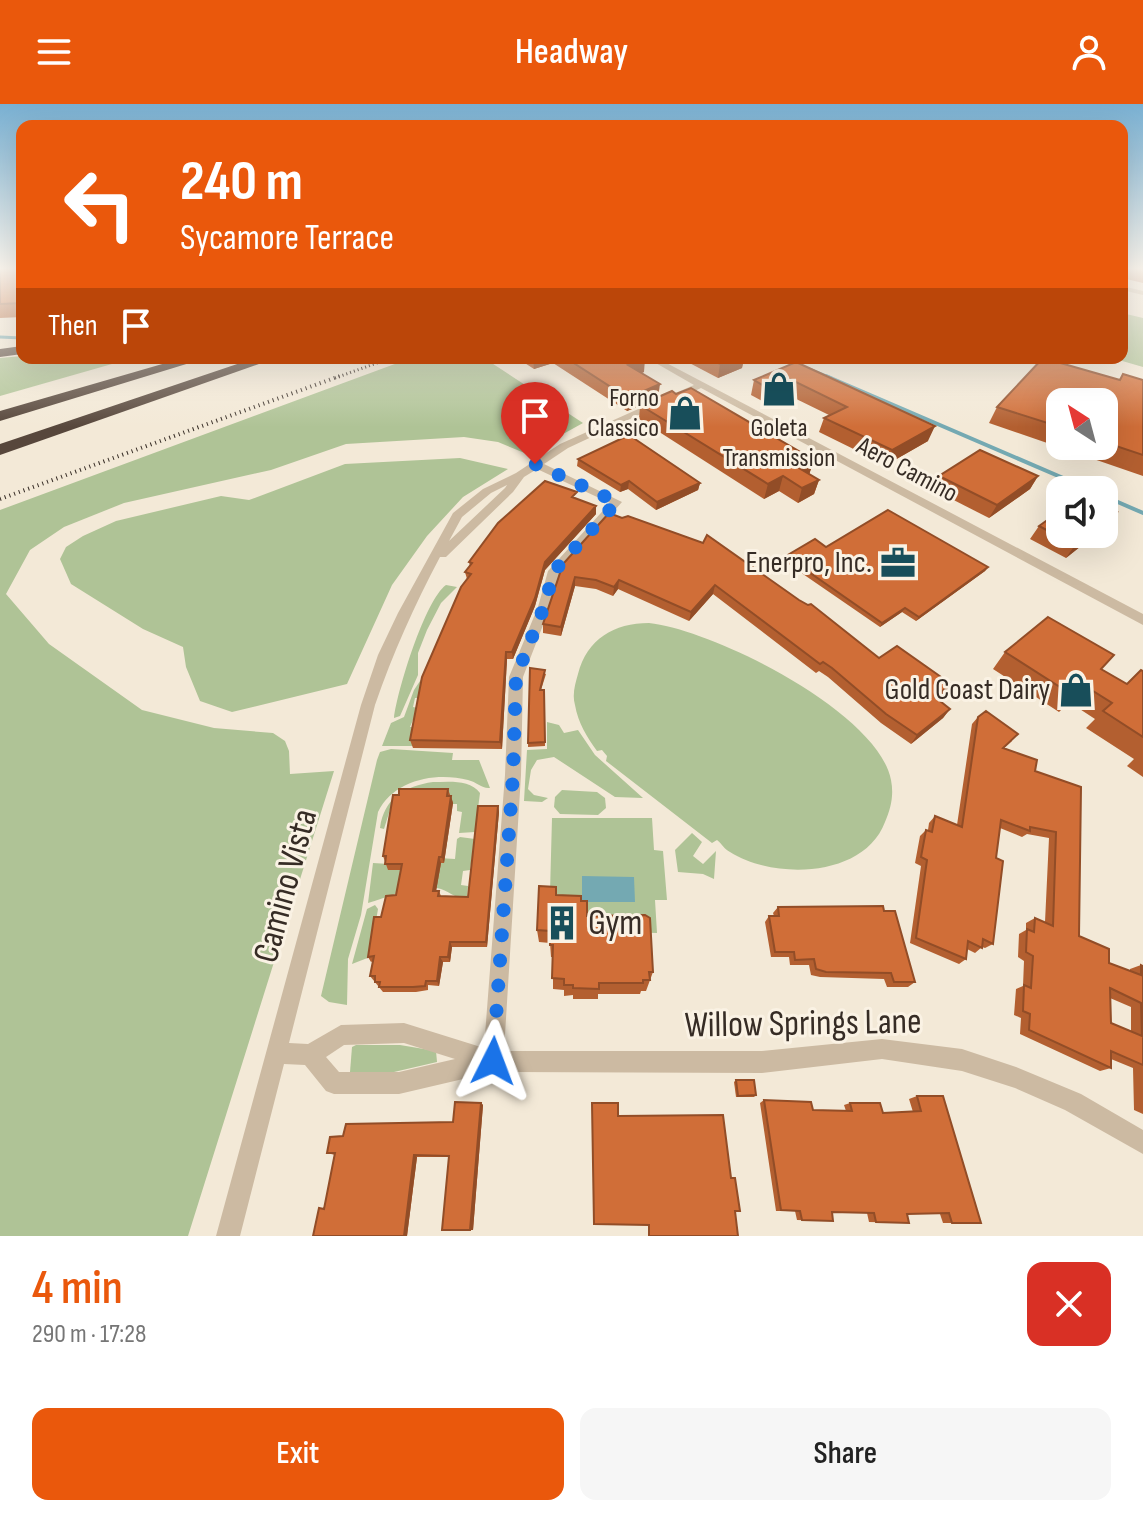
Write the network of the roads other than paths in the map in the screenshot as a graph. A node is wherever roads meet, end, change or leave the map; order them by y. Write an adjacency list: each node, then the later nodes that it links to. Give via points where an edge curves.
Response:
1 (135, 364): 6 (highway)
2 (178, 364): 7 (highway)
3 (251, 364): 8 (highway)
4 (662, 364): 5 (street, Aero Camino)
5 (701, 385): 9 (street, Camino Vista, via 601,428); 10 (street, Aero Camino)
6 (0, 402)
7 (0, 416)
8 (0, 450)
9 (535, 464): 11 (street, Camino Vista, via 433,563 404,613 372,693); 13 (street, via 617,502 554,571 516,677)
10 (1143, 620)
11 (277, 1053): 12 (street); 15 (street, Camino Vista)
12 (310, 1055): 13 (street, Willow Springs Lane, via 341,1035 404,1033); 13 (street, Willow Springs Lane, via 334,1083 399,1083)
13 (493, 1061): 14 (street, Willow Springs Lane, via 762,1062 882,1049 939,1055 1073,1102)
14 (1143, 1143)
15 (228, 1236)

